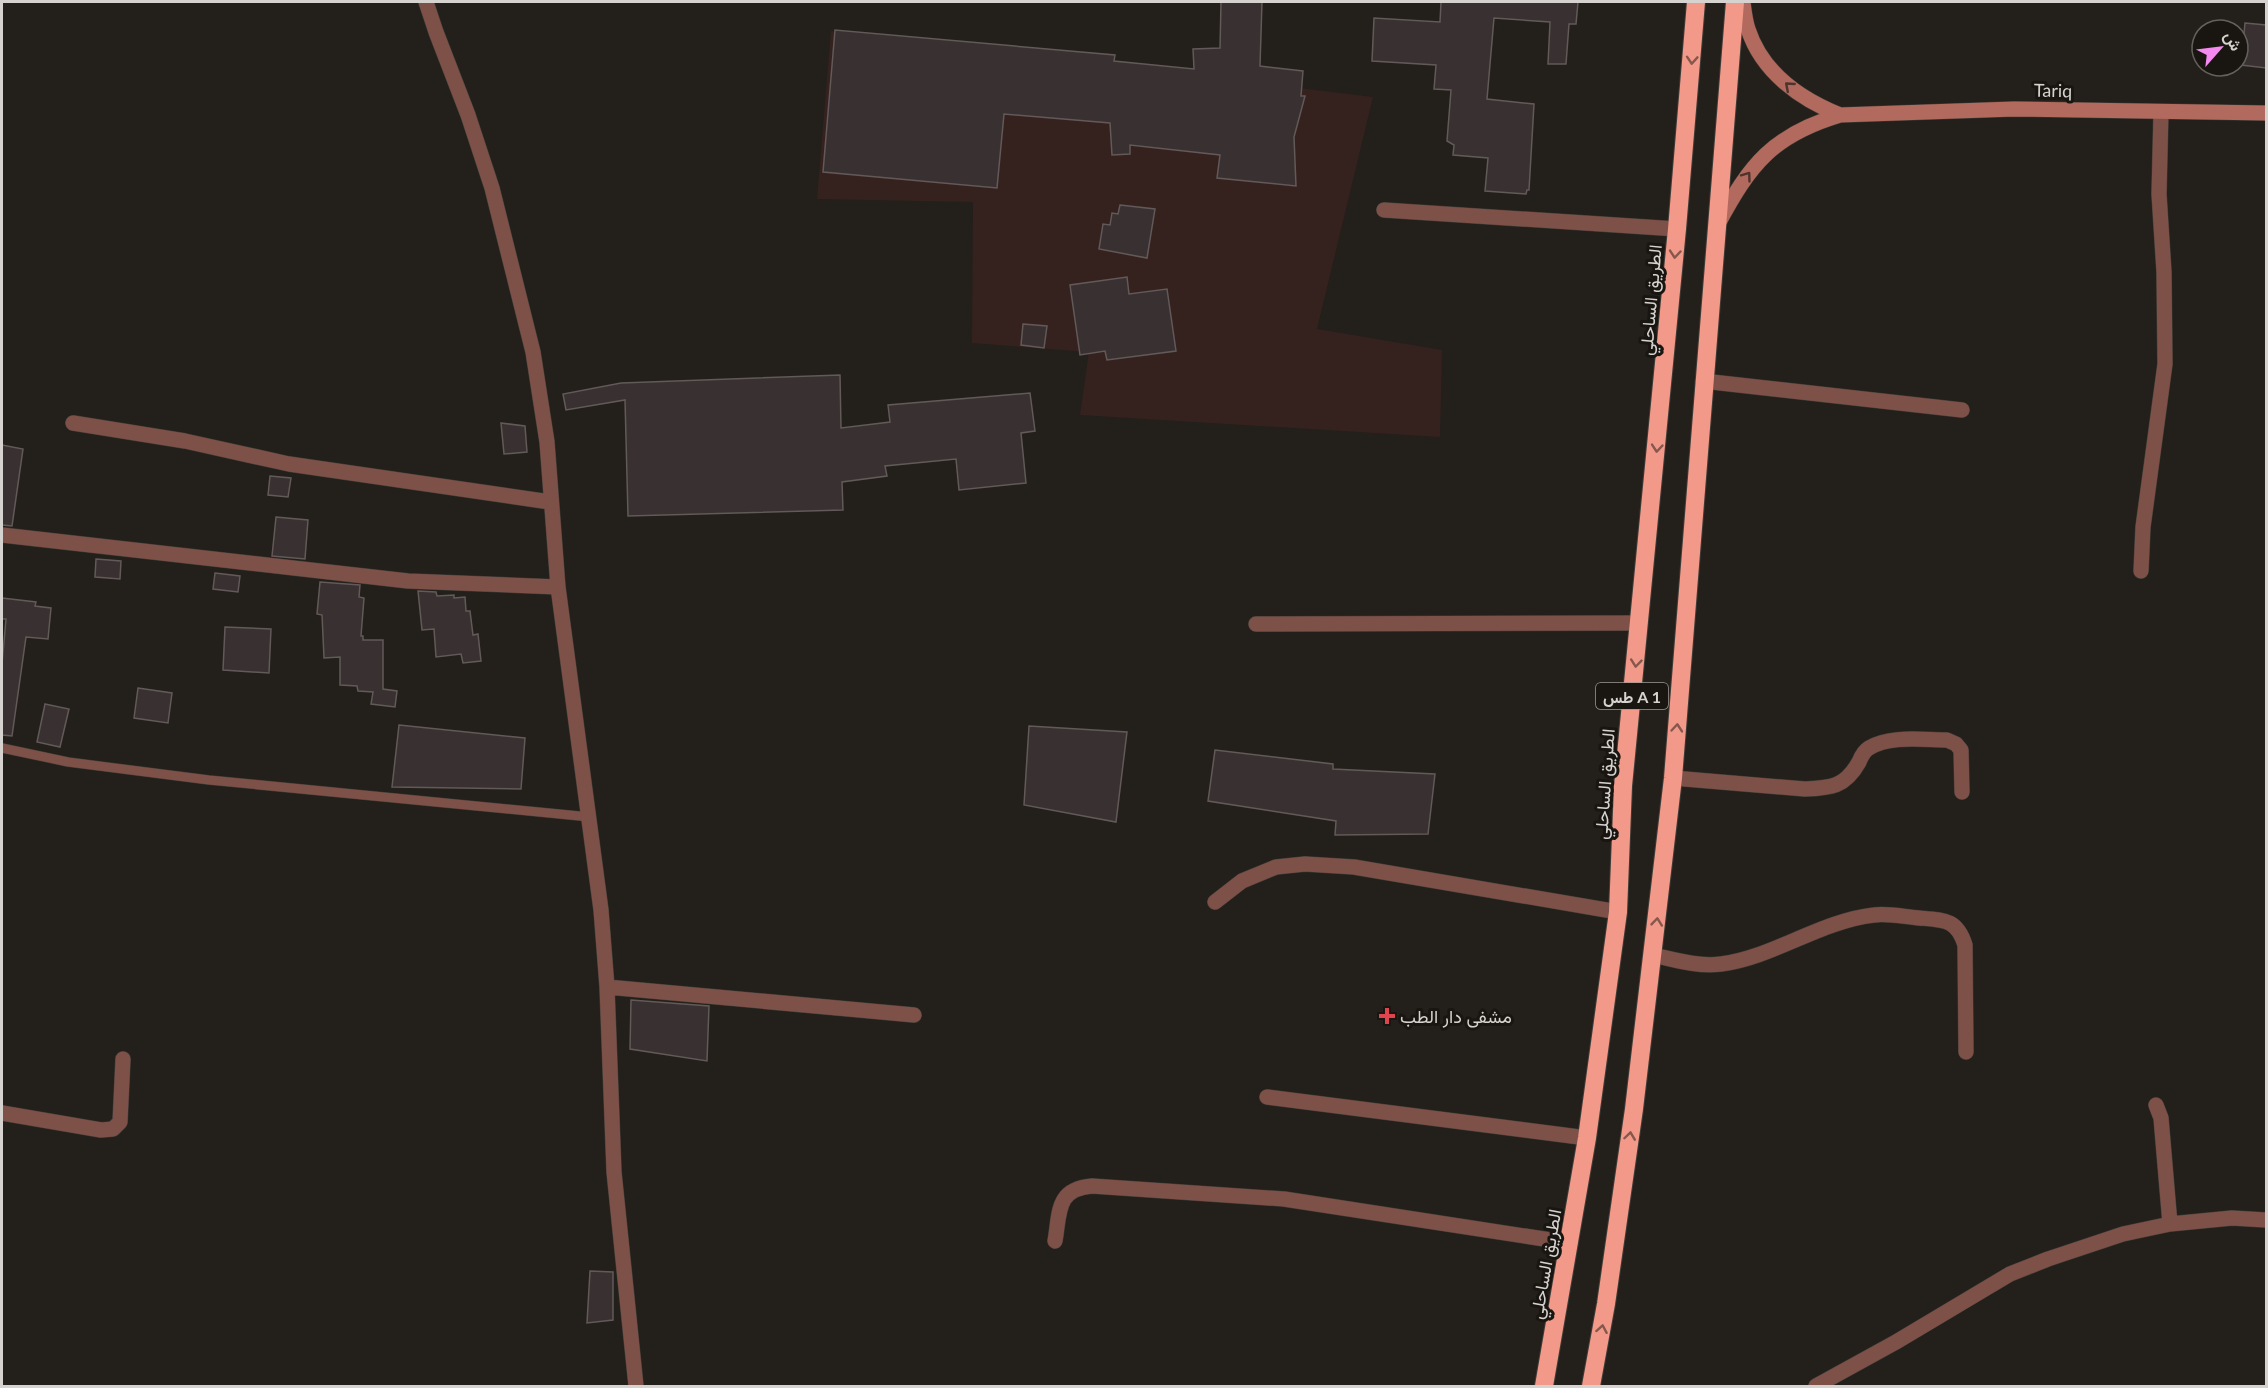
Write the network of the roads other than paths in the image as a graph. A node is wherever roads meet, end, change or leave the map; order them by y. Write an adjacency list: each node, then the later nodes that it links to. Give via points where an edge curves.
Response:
1 (426, 2): 14 (street, via 488,177 518,290 545,430)
2 (1696, 2): 10 (highway, الطريق الساحلي / طس A 1, one-way to 10)
3 (1735, 2): 9 (highway, طس A 1)
4 (1743, 2): 7 (main road, one-way to 4, via 1794,91 1775,73 1748,29)
5 (2161, 112): 6 (main road, Tariq); 7 (main road, Tariq, via 2014,109); 16 (street, via 2159,194 2165,364)
6 (2266, 113)
7 (1840, 115): 9 (main road, one-way to 7, via 1748,172 1767,152 1813,123)
8 (1384, 210): 10 (street)
9 (1717, 226): 11 (highway, طس A 1)
10 (1677, 229): 18 (highway, الطريق الساحلي / طس A 1, one-way to 18)
11 (1703, 381): 12 (street); 21 (highway, طس A 1, one-way to 11)
12 (1962, 410)
13 (73, 423): 14 (street, via 185,441 289,464)
14 (550, 502): 17 (street)
15 (2, 535): 17 (street, via 408,581)
16 (2141, 571)
17 (558, 587): 23 (street)
18 (1640, 623): 19 (street); 25 (highway, الطريق الساحلي / طس A 1, one-way to 25, via 1623,786)
19 (1256, 624)
20 (2, 748): 23 (lane, via 68,762 197,778)
21 (1673, 778): 22 (street, via 1826,788 1841,784 1866,749 1881,742 1947,740 1961,750); 26 (highway, طس A 1, one-way to 21)
22 (1962, 792)
23 (590, 817): 27 (street)
24 (1215, 902): 25 (street, via 1242,881 1276,867 1305,864 1354,867)
25 (1618, 912): 34 (highway, الطريق الساحلي / طس A 1)
26 (1653, 955): 29 (street, via 1694,964 1721,964 1758,955 1842,922 1875,915 1944,920 1956,926 1965,945); 41 (highway, طس A 1, one-way to 26, via 1628,1155)
27 (607, 987): 28 (street); 39 (street, via 614,1172)
28 (914, 1015)
29 (1966, 1052)
30 (123, 1059): 33 (street, via 120,1122 113,1129)
31 (1267, 1097): 34 (street)
32 (2156, 1105): 36 (street, via 2161,1118)
33 (2, 1113)
34 (1587, 1138): 38 (highway, الطريق الساحلي / طس A 1)
35 (2266, 1220): 36 (street, via 2232,1218)
36 (2170, 1224): 42 (street, via 2123,1234 2010,1274)
37 (1055, 1241): 38 (street, via 1061,1202 1080,1187 1092,1186 1284,1198)
38 (1570, 1243): 40 (highway, الطريق الساحلي / طس A 1)
39 (636, 1386)
40 (1544, 1386)
41 (1591, 1386)
42 (1816, 1386)

